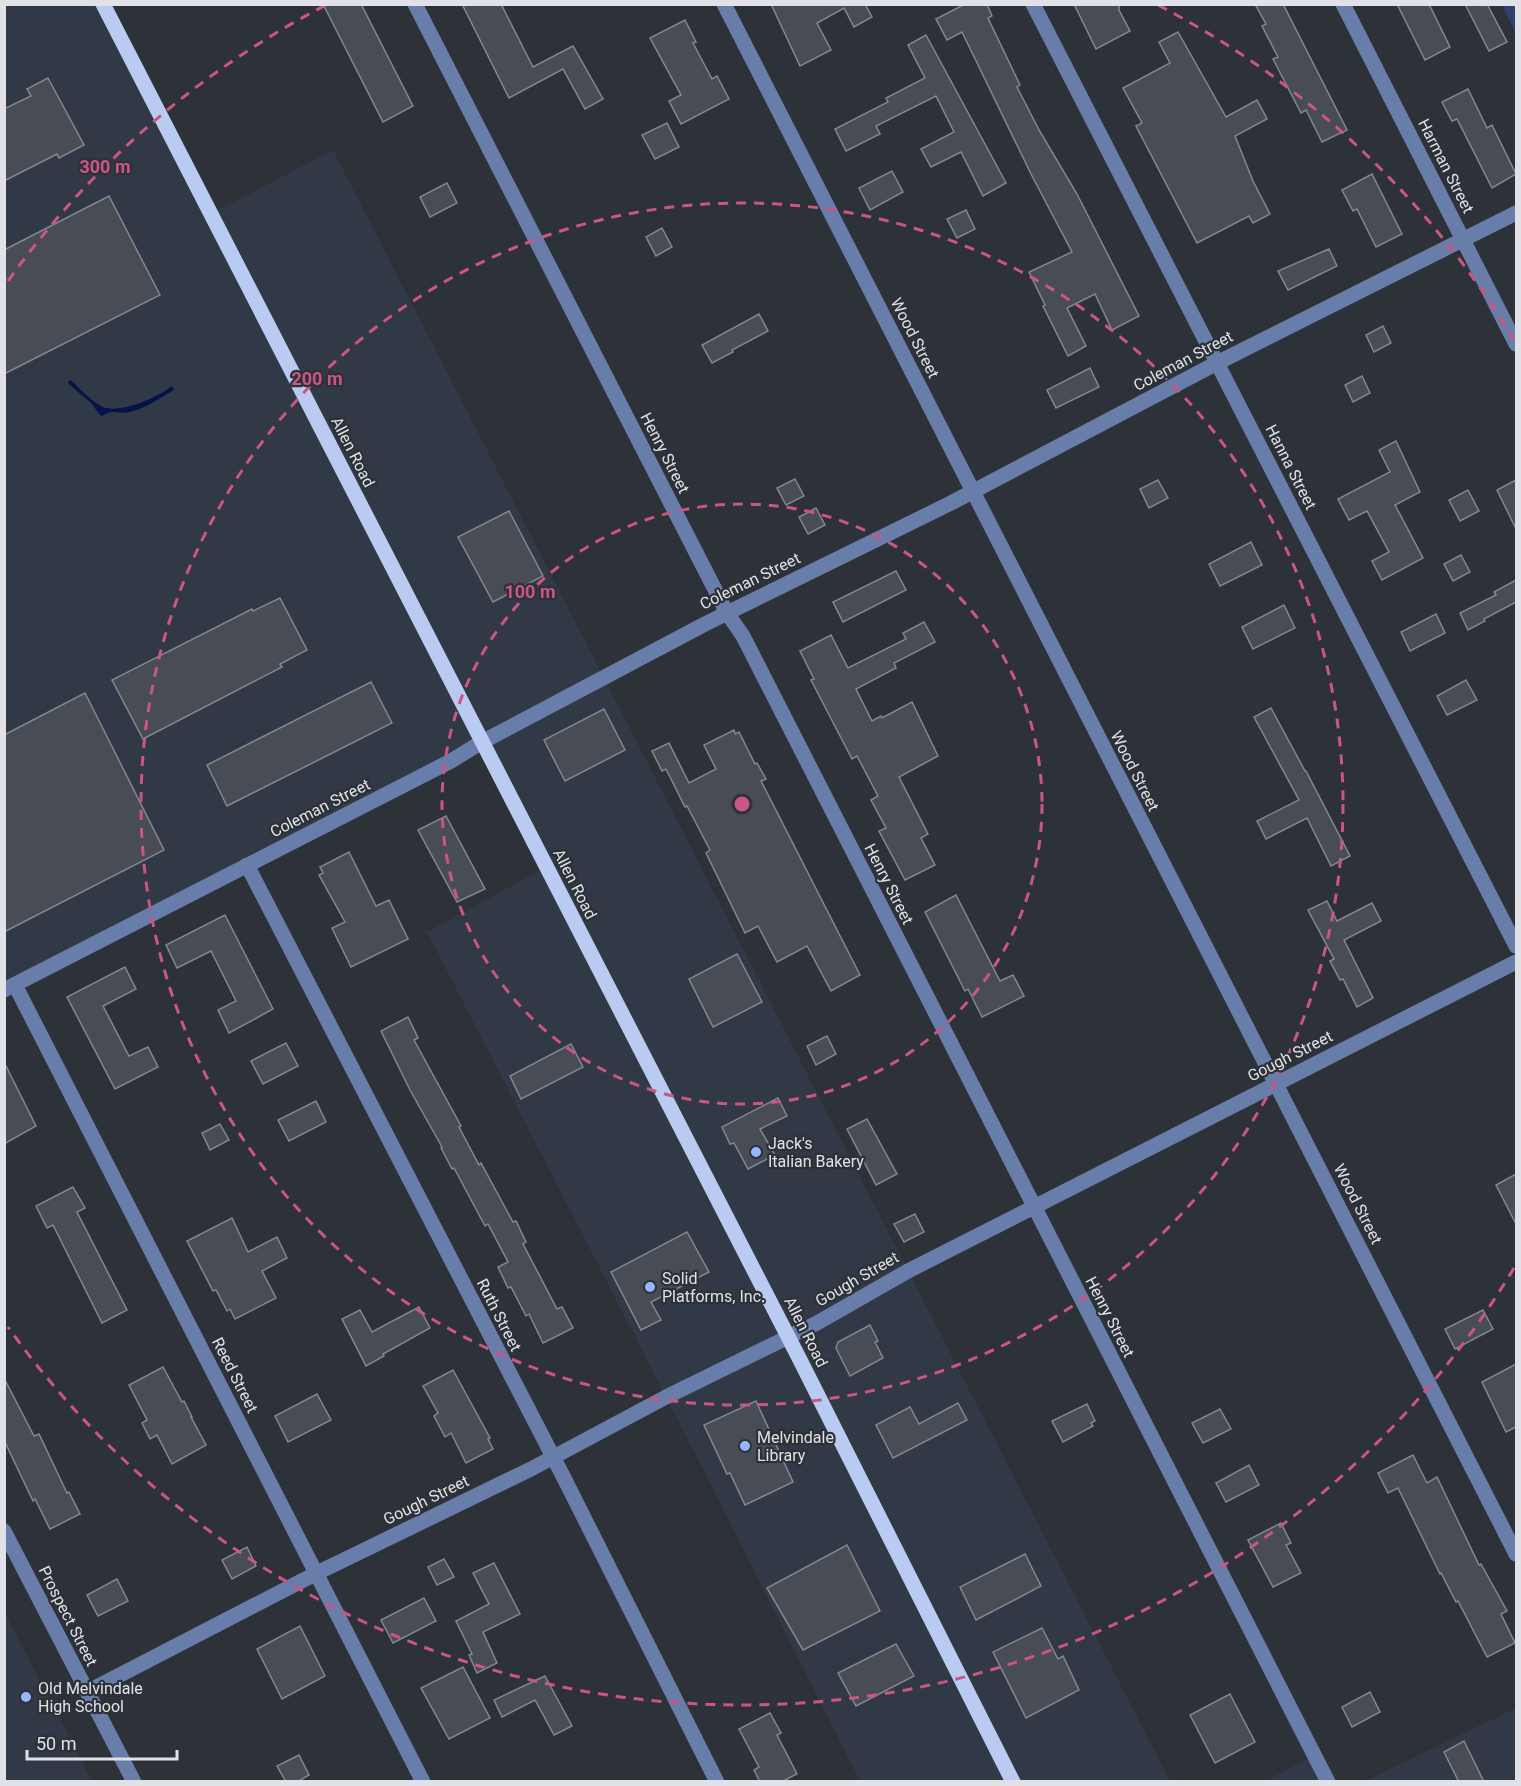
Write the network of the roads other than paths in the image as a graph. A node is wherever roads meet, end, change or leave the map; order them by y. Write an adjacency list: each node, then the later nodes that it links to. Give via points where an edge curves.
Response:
1 (103, 4): 12 (main road, Allen Road)
2 (415, 4): 11 (street, Henry Street)
3 (724, 4): 10 (street, Wood Street)
4 (1033, 4): 9 (street, Hanna Street)
5 (1343, 4): 7 (street, Harman Street)
6 (1516, 213): 7 (street, Coleman Street)
7 (1462, 238): 8 (street, Harman Street); 9 (street, Coleman Street)
8 (1516, 344)
9 (1217, 363): 10 (street, Coleman Street); 14 (street, Hanna Street)
10 (973, 491): 11 (street, Coleman Street); 17 (street, Wood Street)
11 (727, 613): 12 (street, Coleman Street); 18 (street, Henry Street, via 743,636)
12 (482, 742): 13 (street, Coleman Street); 19 (main road, Allen Road)
13 (247, 865): 16 (street, Coleman Street); 20 (street, Ruth Street)
14 (1516, 946)
15 (1516, 962): 17 (street, Gough Street)
16 (10, 988): 23 (street, Reed Street)
17 (1276, 1085): 18 (street, Gough Street); 22 (street, Wood Street)
18 (1033, 1207): 19 (street, Gough Street); 29 (street, Henry Street)
19 (787, 1337): 20 (street, Gough Street); 28 (main road, Allen Road)
20 (553, 1456): 23 (street, Gough Street); 27 (street, Ruth Street)
21 (4, 1531): 24 (street, Prospect Street)
22 (1516, 1554)
23 (317, 1574): 24 (street, Gough Street); 26 (street, Reed Street)
24 (87, 1692): 25 (street, Prospect Street)
25 (134, 1782)
26 (423, 1782)
27 (717, 1782)
28 (1013, 1782)
29 (1328, 1782)

